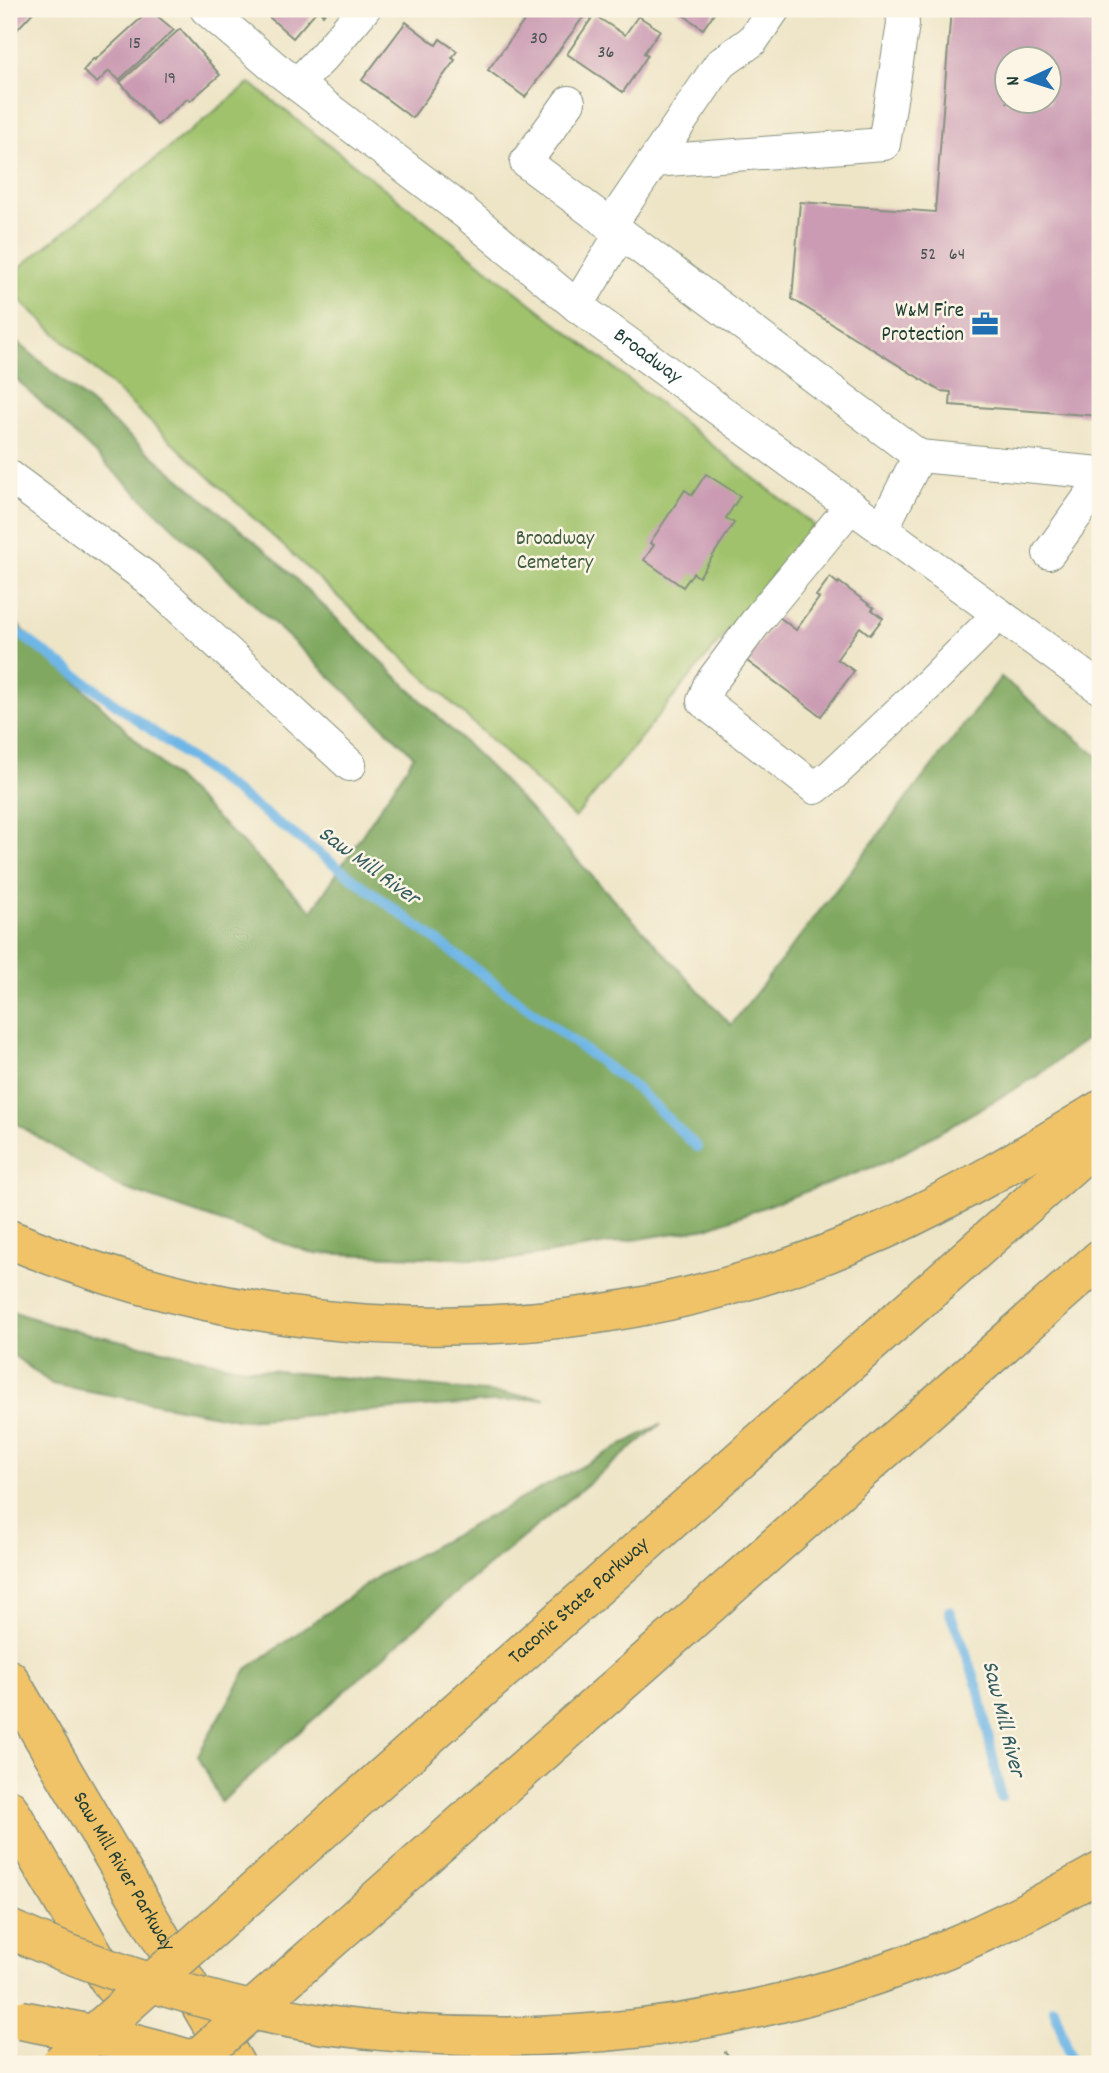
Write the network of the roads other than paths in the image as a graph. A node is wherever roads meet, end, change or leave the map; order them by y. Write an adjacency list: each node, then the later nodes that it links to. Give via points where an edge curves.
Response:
1 (206, 9): 5 (street, Broadway)
2 (364, 9): 5 (street)
3 (774, 9): 7 (street, via 751,41 719,65)
4 (902, 9): 7 (street, via 884,144)
5 (297, 84): 9 (street, Broadway)
6 (569, 102): 8 (street, via 526,162)
7 (654, 161): 8 (street)
8 (615, 229): 9 (street); 10 (street)
9 (577, 306): 14 (street, Broadway)
10 (919, 456): 11 (street); 15 (street)
11 (1100, 473)
12 (9, 475): 19 (street, via 146,578)
13 (1100, 482): 16 (street)
14 (851, 506): 15 (street, Broadway); 17 (street, via 761,615 709,685 703,701 816,788)
15 (882, 529): 17 (street, Broadway)
16 (1049, 553)
17 (999, 614): 18 (street, Broadway)
18 (1100, 688)
19 (350, 765)
20 (1100, 1110): 22 (highway, via 939,1204 828,1254 667,1301 544,1321 370,1324 245,1310 137,1285)
21 (1100, 1140): 29 (highway, Taconic State Parkway, bridge)
22 (9, 1239)
23 (1100, 1259): 31 (highway, bridge)
24 (9, 1679): 33 (highway, Saw Mill River Parkway)
25 (9, 1809): 30 (highway)
26 (1100, 1872): 27 (highway, bridge, via 998,1926 825,1992 649,2028 534,2037 423,2035 325,2025 235,2007 110,1971)
27 (9, 1930)
28 (15, 2020): 32 (highway, bridge, via 127,2042)
29 (60, 2064)
30 (159, 2064)
31 (191, 2064)
32 (204, 2064)
33 (235, 2064)

